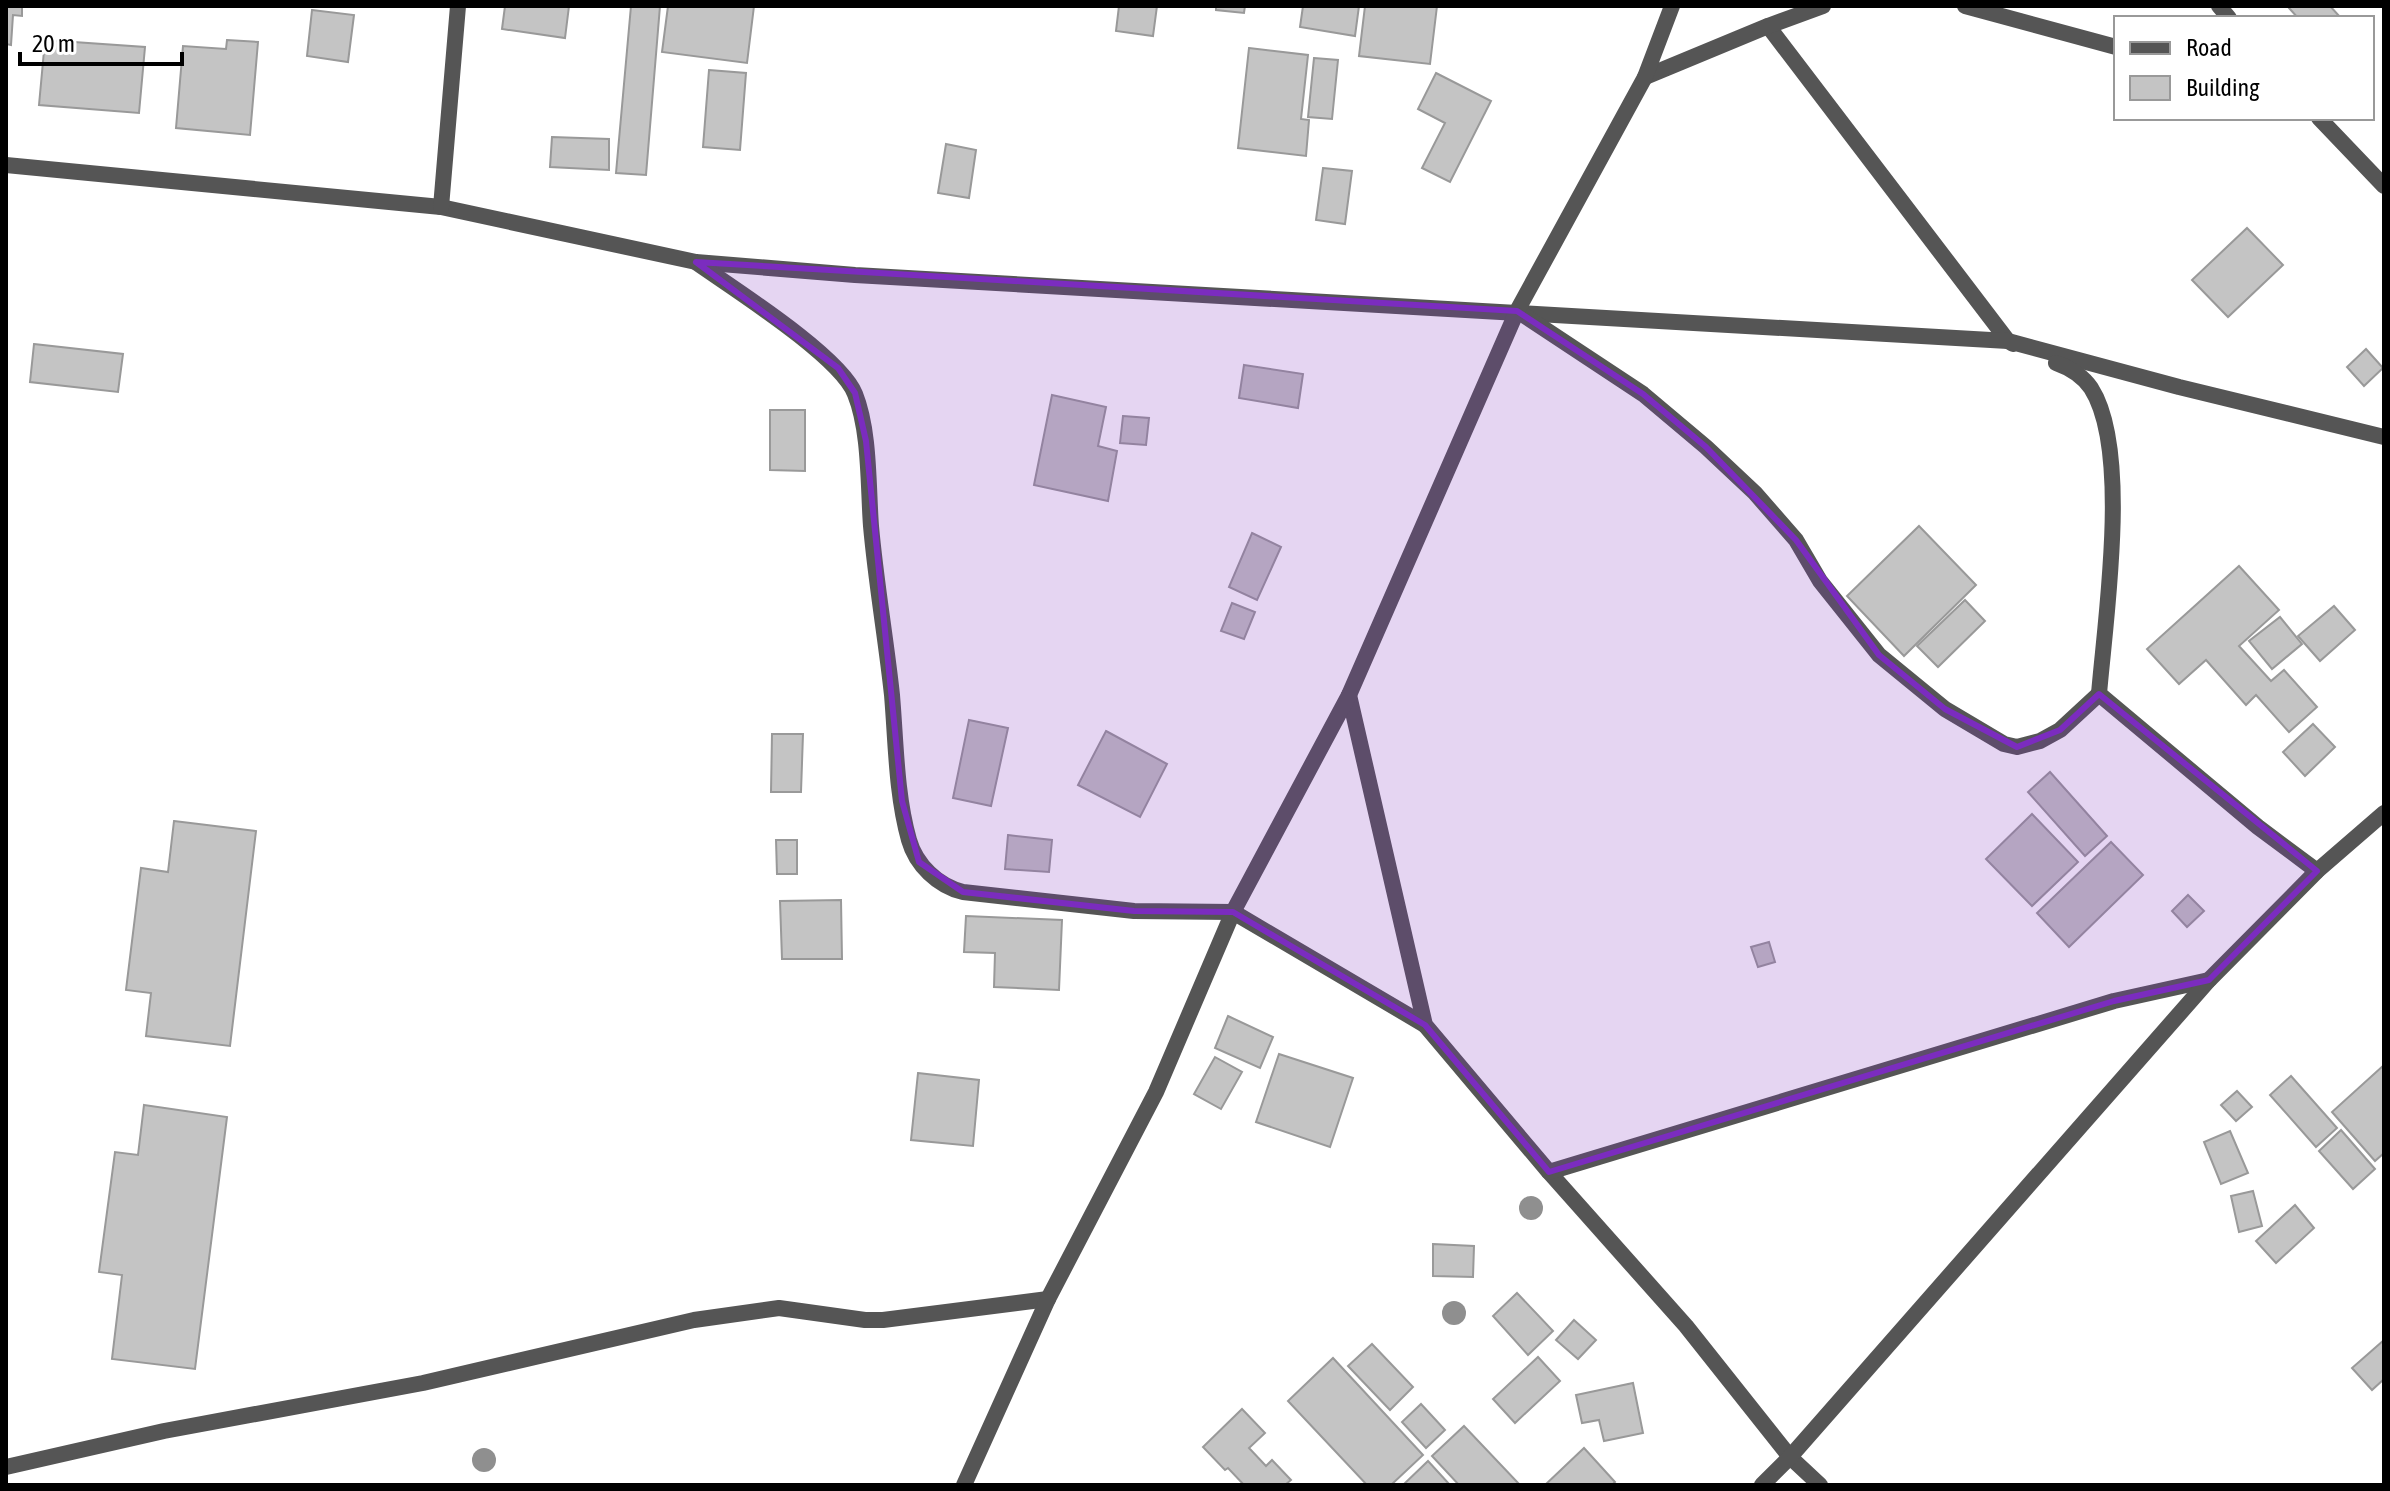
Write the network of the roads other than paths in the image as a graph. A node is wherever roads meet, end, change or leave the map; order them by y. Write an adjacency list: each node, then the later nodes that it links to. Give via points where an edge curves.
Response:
1 (458, 6): 11 (street)
2 (1672, 6): 7 (street)
3 (1823, 6): 5 (street)
4 (1965, 6): 6 (street)
5 (1768, 26): 7 (street); 14 (street)
6 (2114, 46)
7 (1645, 77): 13 (street)
8 (2321, 120): 10 (street)
9 (6, 165): 11 (street)
10 (2384, 186)
11 (441, 207): 12 (street)
12 (696, 262): 13 (street); 20 (street, via 838,368 855,393 866,441 902,801 919,862 942,884 963,892 1134,911)
13 (1517, 311): 14 (street); 16 (street, via 1643,394 1725,465 1796,540 1820,581 1879,655 1945,709 2017,747 2060,730); 17 (street)
14 (2008, 341): 15 (street); 16 (street, via 2074,370 2091,388 2104,421 2113,534)
15 (2384, 437)
16 (2099, 694): 19 (street)
17 (1349, 695): 20 (street); 22 (street)
18 (2384, 813): 19 (street)
19 (2317, 871): 21 (street)
20 (1233, 912): 22 (street); 24 (street, via 1156,1092)
21 (2209, 980): 23 (street, via 2114,1001); 25 (street)
22 (1425, 1025): 23 (street)
23 (1549, 1172): 25 (street, via 1686,1326)
24 (1048, 1299): 26 (street, via 883,1320 753,1310); 27 (street)
25 (1790, 1457): 28 (street); 29 (street)
26 (6, 1467)
27 (964, 1485)
28 (1762, 1485)
29 (1820, 1485)

